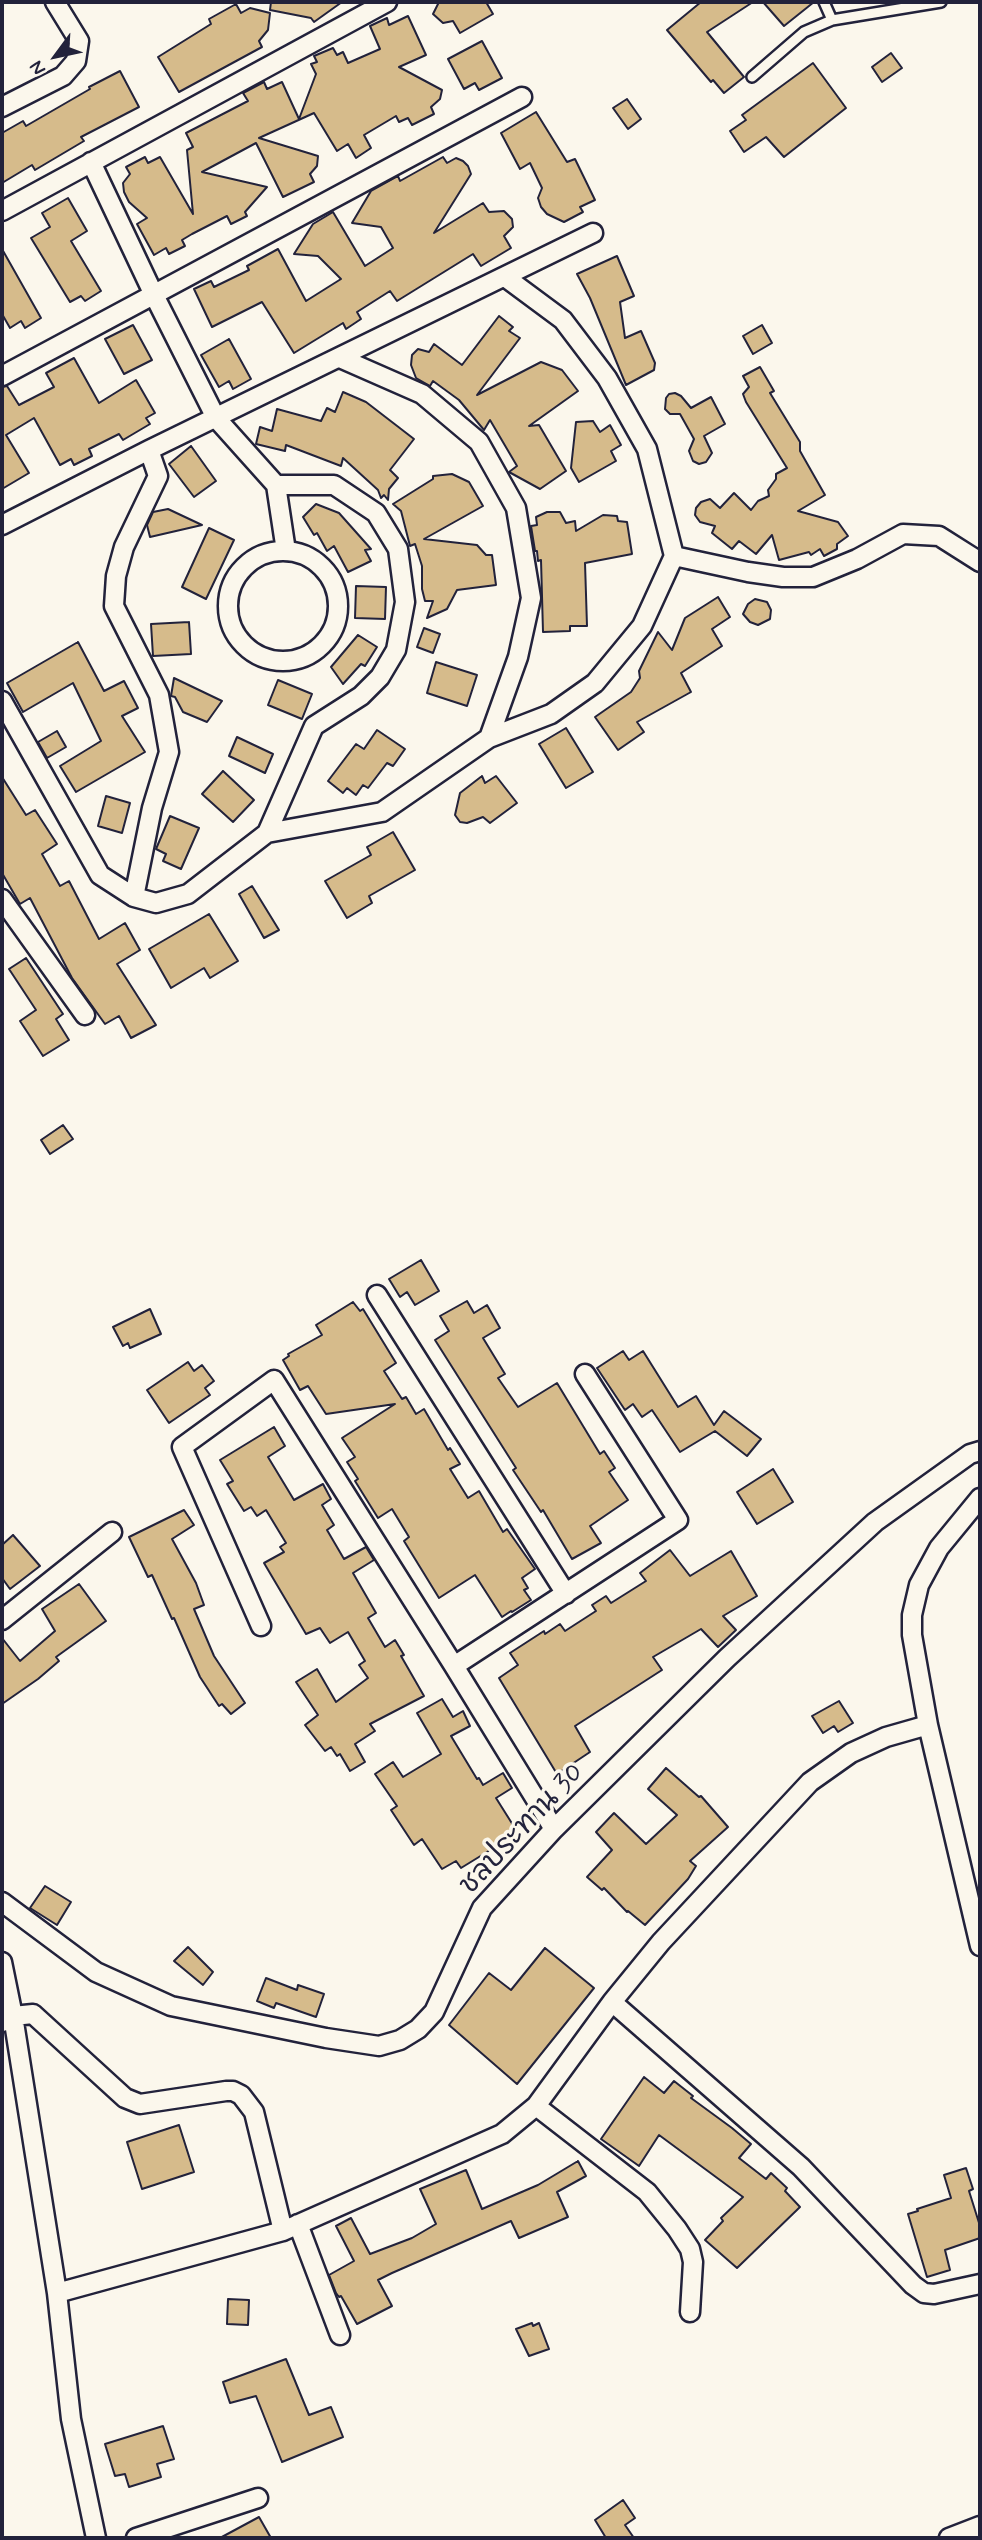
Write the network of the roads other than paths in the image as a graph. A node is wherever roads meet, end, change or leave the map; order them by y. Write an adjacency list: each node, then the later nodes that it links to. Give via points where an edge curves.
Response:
1 (55, 2): 8 (street, via 79,41 76,61 63,76)
2 (387, 2): 9 (street)
3 (824, 2): 5 (lane)
4 (941, 2): 5 (lane)
5 (832, 20): 6 (lane, via 804,32)
6 (752, 78)
7 (522, 97): 13 (street)
8 (2, 107)
9 (91, 162): 10 (street); 13 (street)
10 (2, 211)
11 (593, 233): 12 (street)
12 (505, 276): 14 (street); 21 (street, via 563,320 607,378 647,449)
13 (153, 293): 15 (street); 16 (street)
14 (340, 358): 16 (street); 24 (street, via 422,394 480,442 516,508 530,598 518,657)
15 (2, 376)
16 (216, 418): 17 (street); 18 (street)
17 (149, 450): 19 (street); 26 (street, via 158,475 124,547 114,606 159,695 169,752 152,807)
18 (276, 485): 20 (street); 25 (street, via 334,485 376,513 398,549 405,602 396,650 380,677 314,726)
19 (2, 525)
20 (286, 551): 20 (street, via 307,556 323,567 334,583 339,606 335,625 313,653 282,661 247,648 235,633 228,601 244,566 267,553)
21 (674, 556): 22 (street, via 748,572 813,578 903,534 939,536); 24 (street, via 642,626 596,682 551,715)
22 (980, 562)
23 (2, 701): 26 (street, via 100,875)
24 (489, 738): 25 (street, via 382,812)
25 (267, 833): 26 (street, via 188,894 156,903)
26 (134, 897)
27 (2, 899): 28 (street)
28 (85, 1015)
29 (377, 1295): 34 (street)
30 (585, 1374): 34 (street, via 678,1520)
31 (980, 1451): 39 (street, ชลประทาน 30, via 875,1522 727,1658)
32 (980, 1498): 38 (street, via 939,1548 919,1585 912,1615)
33 (112, 1532): 35 (street)
34 (566, 1594): 37 (street)
35 (2, 1620)
36 (261, 1626): 37 (street, via 182,1447 274,1380)
37 (454, 1666): 39 (street)
38 (928, 1725): 41 (street); 43 (street, via 851,1753 810,1782 661,1942)
39 (554, 1829): 40 (street, ชลประทาน 30, via 482,1908 434,2012 418,2029 379,2046 171,2006 96,1972)
40 (2, 1902)
41 (980, 1946)
42 (2, 1962): 44 (street)
43 (612, 2002): 45 (street); 47 (street, via 801,2167 913,2286 934,2294)
44 (8, 2019): 46 (street, via 33,2014 134,2102 150,2105 226,2091 240,2095 254,2112); 48 (street)
45 (536, 2106): 46 (street, via 502,2134); 49 (street, via 646,2192 677,2229 693,2262)
46 (291, 2228): 48 (street); 50 (street)
47 (980, 2284)
48 (57, 2293): 53 (street, via 71,2419)
49 (690, 2312)
50 (340, 2335)
51 (257, 2498): 54 (street)
52 (980, 2526): 55 (street)
53 (96, 2538)
54 (136, 2538)
55 (949, 2538)

